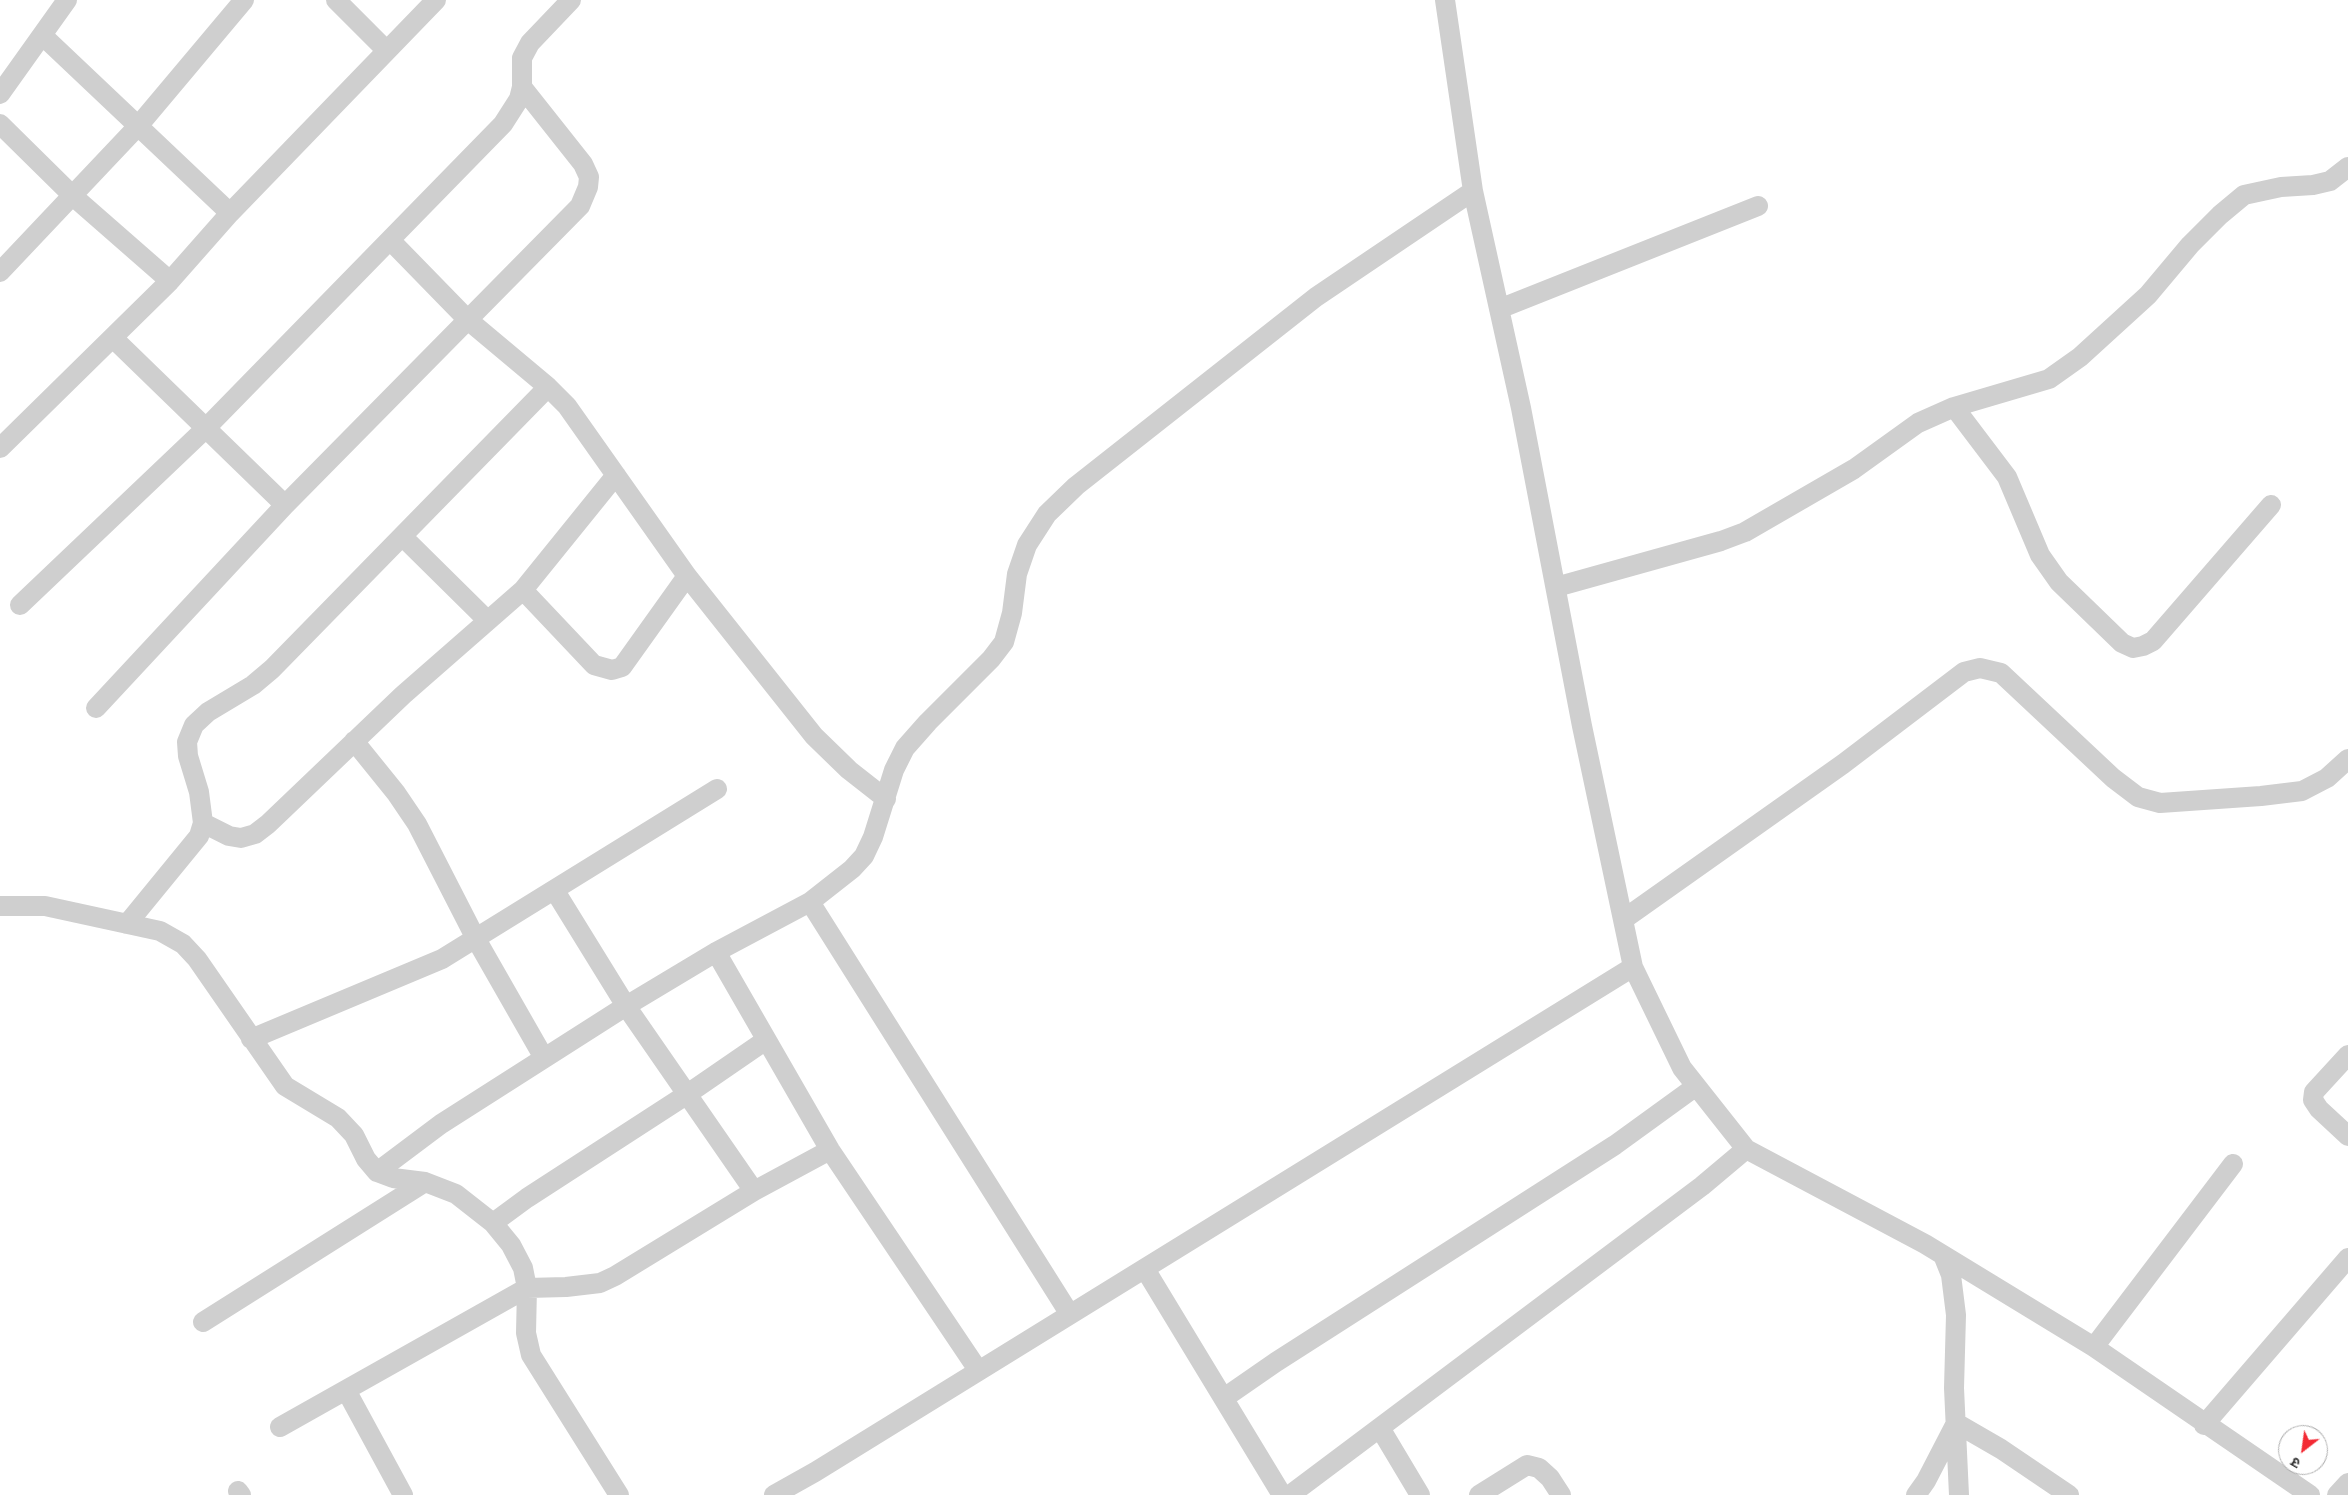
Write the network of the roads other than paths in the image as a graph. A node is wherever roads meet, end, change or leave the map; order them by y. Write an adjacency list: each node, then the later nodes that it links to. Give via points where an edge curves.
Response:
1 (67, 0): 7 (street)
2 (244, 0): 12 (street)
3 (336, 0): 8 (street)
4 (436, 0): 8 (street)
5 (572, 0): 9 (street, via 530,43 522,58)
6 (1445, 0): 14 (street)
7 (42, 35): 10 (street); 12 (street)
8 (386, 50): 17 (street)
9 (522, 87): 18 (street, via 519,99 503,124); 22 (street, via 583,164 589,177 588,187 580,206)
10 (0, 94)
11 (0, 124): 15 (street)
12 (139, 125): 15 (street); 17 (street)
13 (2348, 167): 25 (street, via 2330,181 2244,195 2190,245 2148,295 2080,357 2049,379)
14 (1473, 191): 21 (street); 41 (street, via 1316,297 1076,486 1047,514 1027,545 1017,574 1004,642 905,748 894,770)
15 (74, 196): 19 (street); 20 (street)
16 (1758, 206): 21 (street)
17 (230, 213): 20 (street)
18 (390, 240): 22 (street); 26 (street)
19 (0, 272)
20 (170, 281): 23 (street)
21 (1499, 309): 33 (street)
22 (468, 320): 24 (street); 29 (street)
23 (113, 338): 26 (street); 27 (street)
24 (548, 387): 28 (street, via 588,432); 31 (street)
25 (1954, 407): 30 (street, via 2007,477 2040,555 2059,582 2122,642 2133,648 2153,641); 33 (street, via 1918,422 1854,470 1745,532)
26 (205, 429): 29 (street); 35 (street)
27 (0, 448)
28 (616, 475): 32 (street); 34 (street)
29 (285, 505): 37 (street)
30 (2271, 505)
31 (403, 537): 36 (street); 42 (street, via 272,669 194,725 187,742 188,756 199,792)
32 (687, 576): 34 (street, via 622,667 612,670 594,665); 41 (street, via 814,736 849,770)
33 (1556, 587): 46 (street)
34 (522, 590): 36 (street)
35 (20, 605)
36 (487, 620): 38 (street)
37 (96, 708)
38 (354, 741): 42 (street, via 255,834 241,838 229,836); 48 (street, via 417,824)
39 (2348, 759): 46 (street, via 2327,778 2302,790 2160,803 2138,797 2113,778 2001,673 1980,668 1964,672 1843,764)
40 (717, 789): 43 (street)
41 (886, 799): 44 (street, via 864,856)
42 (203, 823): 47 (street, via 193,847)
43 (555, 891): 48 (street); 51 (street)
44 (810, 902): 49 (street); 70 (street)
45 (0, 906): 47 (street, via 45,906)
46 (1624, 919): 50 (street)
47 (127, 924): 52 (street, via 160,931 183,944 197,959)
48 (476, 938): 52 (street, via 442,960); 55 (street)
49 (716, 952): 51 (street); 53 (street)
50 (1633, 967): 56 (street, via 1664,1036); 68 (street)
51 (626, 1006): 55 (street); 57 (street)
52 (251, 1039): 62 (street, via 285,1086 338,1118 354,1135)
53 (766, 1040): 57 (street); 60 (street)
54 (2348, 1055): 58 (street, via 2314,1092 2313,1100)
55 (544, 1058): 62 (street, via 441,1124)
56 (1695, 1087): 59 (street); 75 (street, via 1615,1146)
57 (686, 1095): 64 (street); 65 (street)
58 (2348, 1136)
59 (1746, 1149): 66 (street); 79 (street, via 1702,1186)
60 (830, 1150): 64 (street); 73 (street)
61 (2233, 1164): 72 (street)
62 (377, 1172): 63 (street, via 393,1178)
63 (425, 1182): 65 (street, via 456,1194); 71 (street)
64 (754, 1191): 69 (street, via 600,1283)
65 (493, 1224): 69 (street, via 511,1245 523,1268)
66 (1943, 1255): 72 (street); 76 (street, via 1951,1275 1956,1315)
67 (2348, 1258): 77 (street)
68 (1145, 1269): 70 (street); 75 (street)
69 (526, 1288): 74 (street); 82 (street, via 526,1333 532,1355)
70 (1069, 1313): 73 (street)
71 (203, 1322)
72 (2094, 1347): 77 (street)
73 (978, 1370): 83 (street)
74 (346, 1390): 78 (street); 81 (street)
75 (1224, 1398): 84 (street)
76 (1956, 1423): 89 (street); 90 (street); 91 (street)
77 (2204, 1425): 92 (street)
78 (280, 1427)
79 (1380, 1428): 85 (street); 86 (street)
80 (2348, 1483): 93 (street)
81 (403, 1495)
82 (618, 1495)
83 (774, 1495)
84 (1282, 1495)
85 (1290, 1495)
86 (1420, 1495)
87 (1479, 1495): 88 (street, via 1528,1465 1539,1468 1550,1478)
88 (1561, 1495)
89 (1916, 1495)
90 (1959, 1495)
91 (2069, 1495)
92 (2310, 1495)
93 (2338, 1495)

